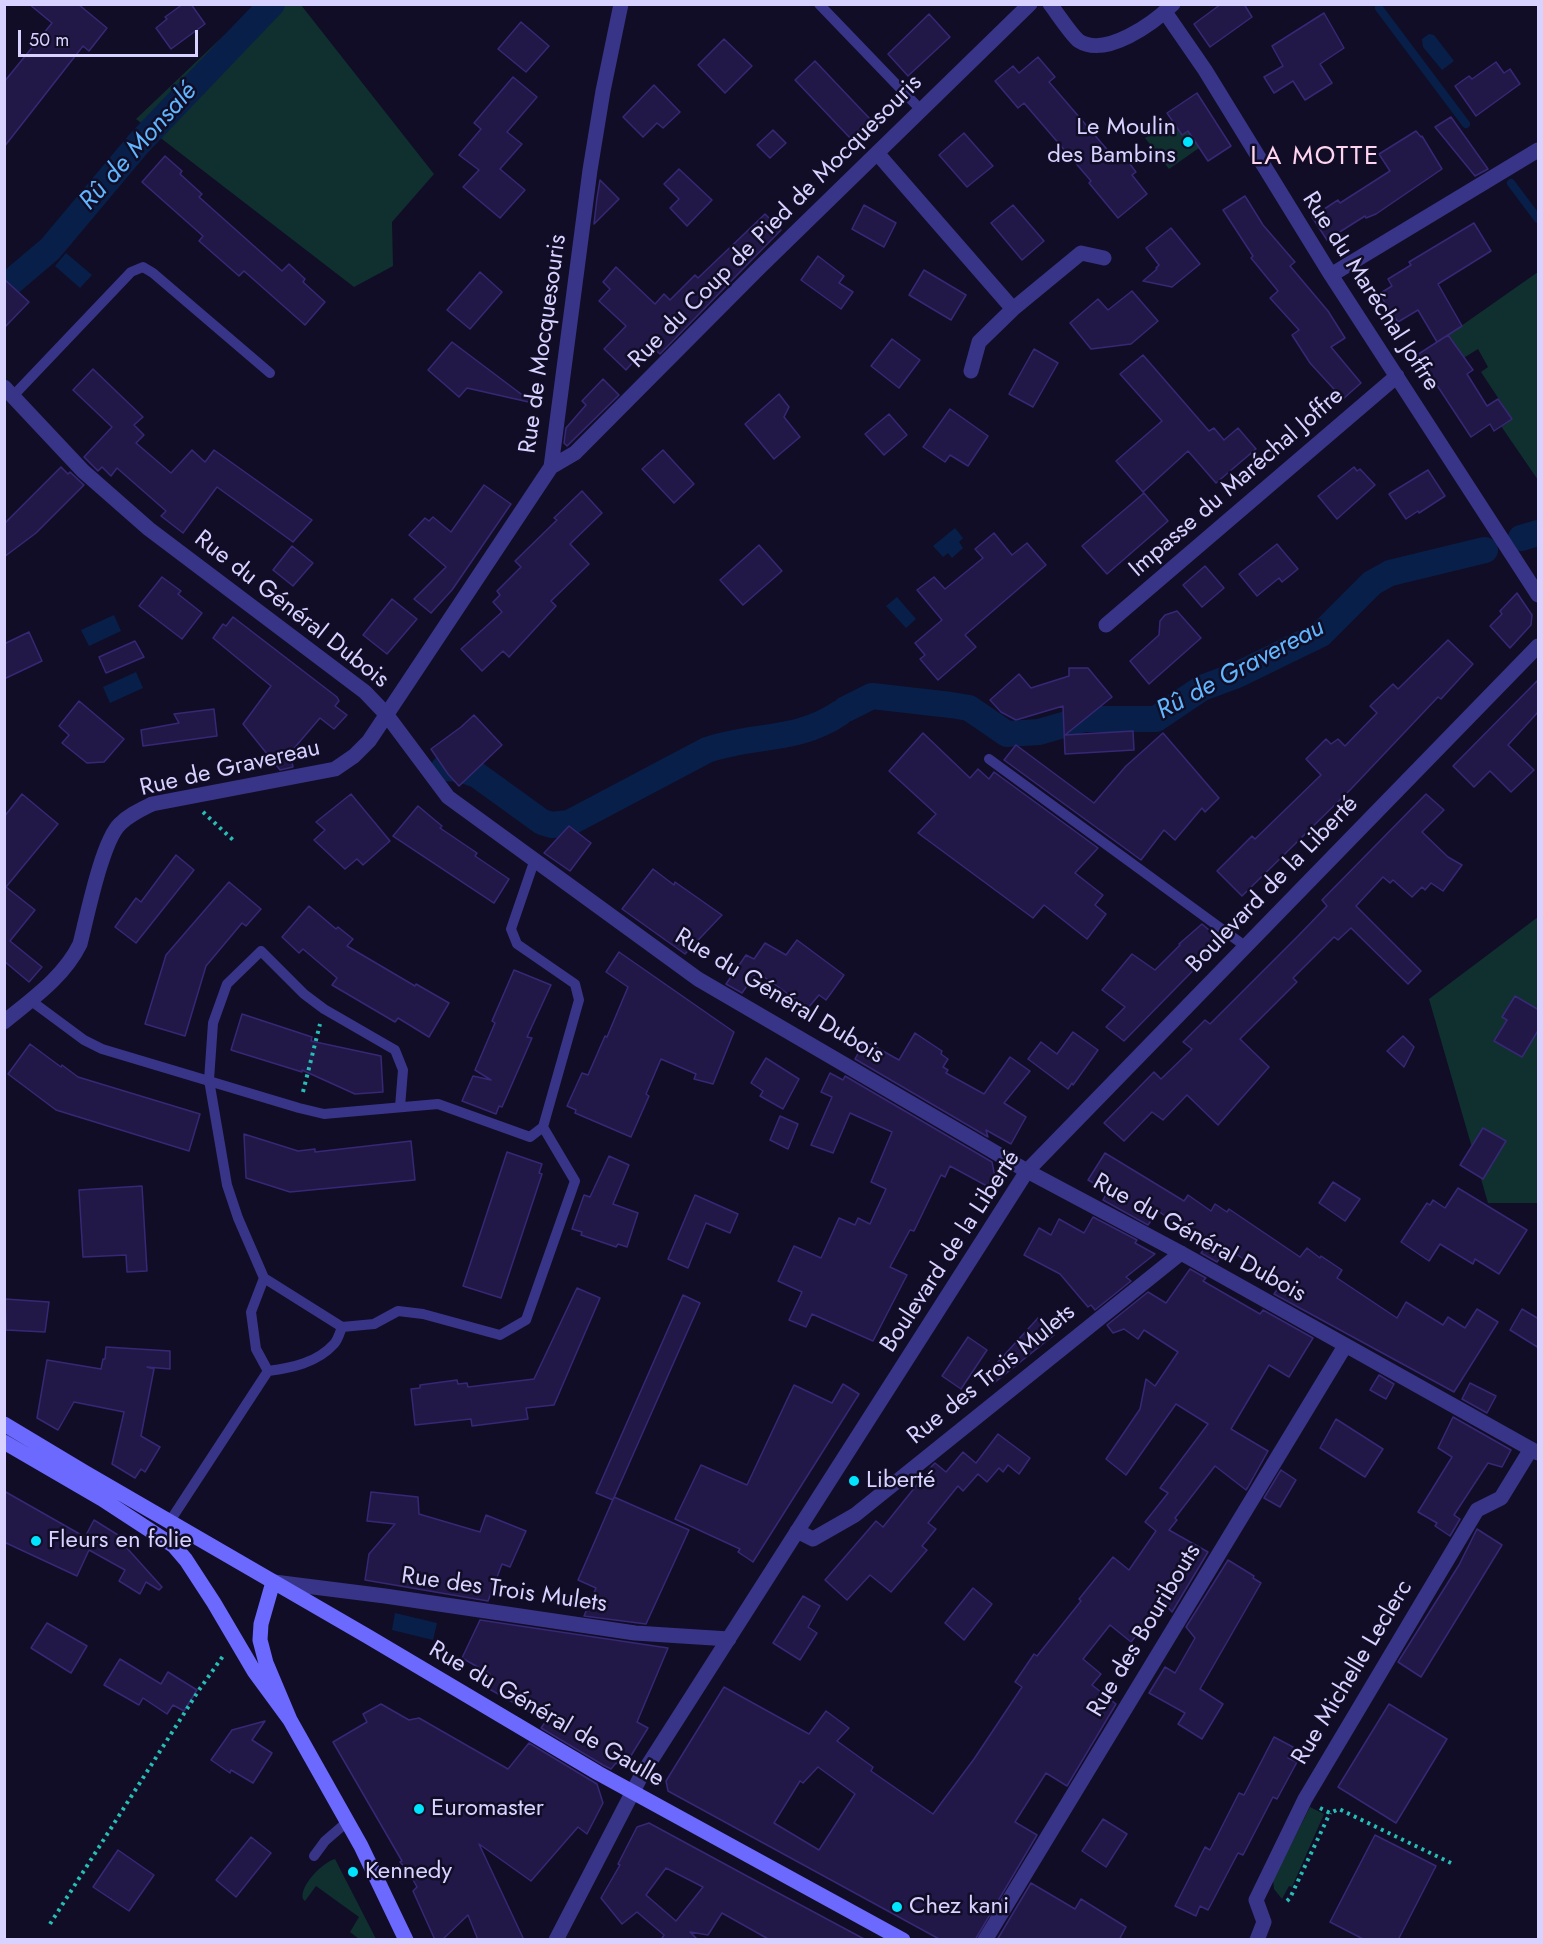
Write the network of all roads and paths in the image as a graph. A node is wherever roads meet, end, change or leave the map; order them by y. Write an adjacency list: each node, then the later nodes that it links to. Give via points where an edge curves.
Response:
1 (621, 4): 16 (street, Rue de Mocquesouris, via 590,170)
2 (819, 4): 6 (lane)
3 (1030, 4): 6 (street, Rue du Coup de Pied de Mocquesouris)
4 (1050, 4): 5 (street, via 1079,40 1096,46 1110,45 1126,37)
5 (1169, 8): 10 (street, Rue du Maréchal Joffre)
6 (921, 110): 8 (street, Rue du Coup de Pied de Mocquesouris)
7 (1539, 150): 10 (street)
8 (877, 153): 11 (street); 16 (street, Rue du Coup de Pied de Mocquesouris, via 575,453)
9 (1104, 258): 11 (street, via 1081,253)
10 (1331, 275): 14 (street, Rue du Maréchal Joffre)
11 (1013, 309): 12 (street, via 979,342)
12 (971, 371)
13 (270, 373): 15 (lane, via 143,267 130,272)
14 (1397, 376): 17 (street, Rue du Maréchal Joffre); 18 (street, Impasse du Maréchal Joffre)
15 (9, 391): 20 (street, Rue du Général Dubois, via 83,471 149,529 365,692)
16 (551, 467): 20 (street, Rue de Mocquesouris)
17 (1539, 595)
18 (1106, 625)
19 (1539, 646): 25 (street, Boulevard de la Liberté)
20 (386, 714): 22 (street, Rue de Gravereau, via 369,741 335,769); 24 (street, Rue du Général Dubois, via 448,797)
21 (989, 759): 25 (lane)
22 (188, 798): 23 (path); 26 (street, Rue de Gravereau, via 152,804 118,825 107,843 74,957)
23 (233, 840)
24 (535, 860): 32 (lane, via 511,929 517,944 575,984 579,1000); 33 (street, Rue du Général Dubois, via 698,979)
25 (1245, 946): 33 (street, Boulevard de la Liberté)
26 (30, 1000): 28 (street, Rue de Gravereau); 29 (lane, via 84,1040)
27 (324, 1009): 29 (lane, via 261,951 227,984 213,1023); 30 (lane, via 394,1050 402,1070); 31 (path)
28 (4, 1022)
29 (209, 1080): 31 (lane); 35 (lane, via 227,1185)
30 (400, 1107): 31 (lane, via 324,1114); 32 (lane, via 438,1104 530,1137)
31 (299, 1108)
32 (543, 1127): 36 (lane, via 575,1181 526,1320 500,1335 398,1311 374,1324)
33 (1027, 1171): 34 (street, Rue du Général Dubois); 43 (street, Boulevard de la Liberté)
34 (1181, 1253): 37 (street, Rue du Général Dubois); 43 (street, Rue des Trois Mulets, via 855,1515 813,1539)
35 (264, 1278): 36 (lane); 38 (lane, via 251,1312 256,1348)
36 (342, 1327): 38 (lane, via 335,1343 314,1359 288,1369)
37 (1345, 1346): 41 (street, Rue du Général Dubois); 59 (street, Rue des Bouribouts)
38 (268, 1371): 42 (lane)
39 (4, 1424): 42 (main road, Rue du Général de Gaulle)
40 (4, 1442): 47 (main road, via 174,1546)
41 (1535, 1451): 60 (street, Rue Michelle Leclerc, via 1501,1498 1477,1510 1305,1798 1256,1900 1264,1922)
42 (170, 1521): 44 (main road, Rue du Général de Gaulle)
43 (798, 1531): 45 (street, Boulevard de la Liberté)
44 (273, 1582): 45 (street, Rue des Trois Mulets, via 635,1633); 47 (main road, via 260,1640); 48 (main road, Rue du Général de Gaulle)
45 (729, 1639): 48 (street, Boulevard de la Liberté)
46 (225, 1653): 55 (path)
47 (290, 1720): 51 (main road)
48 (632, 1792): 57 (street, Boulevard de la Liberté); 58 (main road, Rue du Général de Gaulle)
49 (1310, 1803): 50 (path)
50 (1330, 1813): 53 (path, via 1340,1809); 54 (path)
51 (347, 1822): 52 (lane); 56 (main road)
52 (314, 1856)
53 (1451, 1863)
54 (1287, 1901)
55 (50, 1924)
56 (406, 1940)
57 (556, 1940)
58 (903, 1940)
59 (985, 1940)
60 (1257, 1940)

